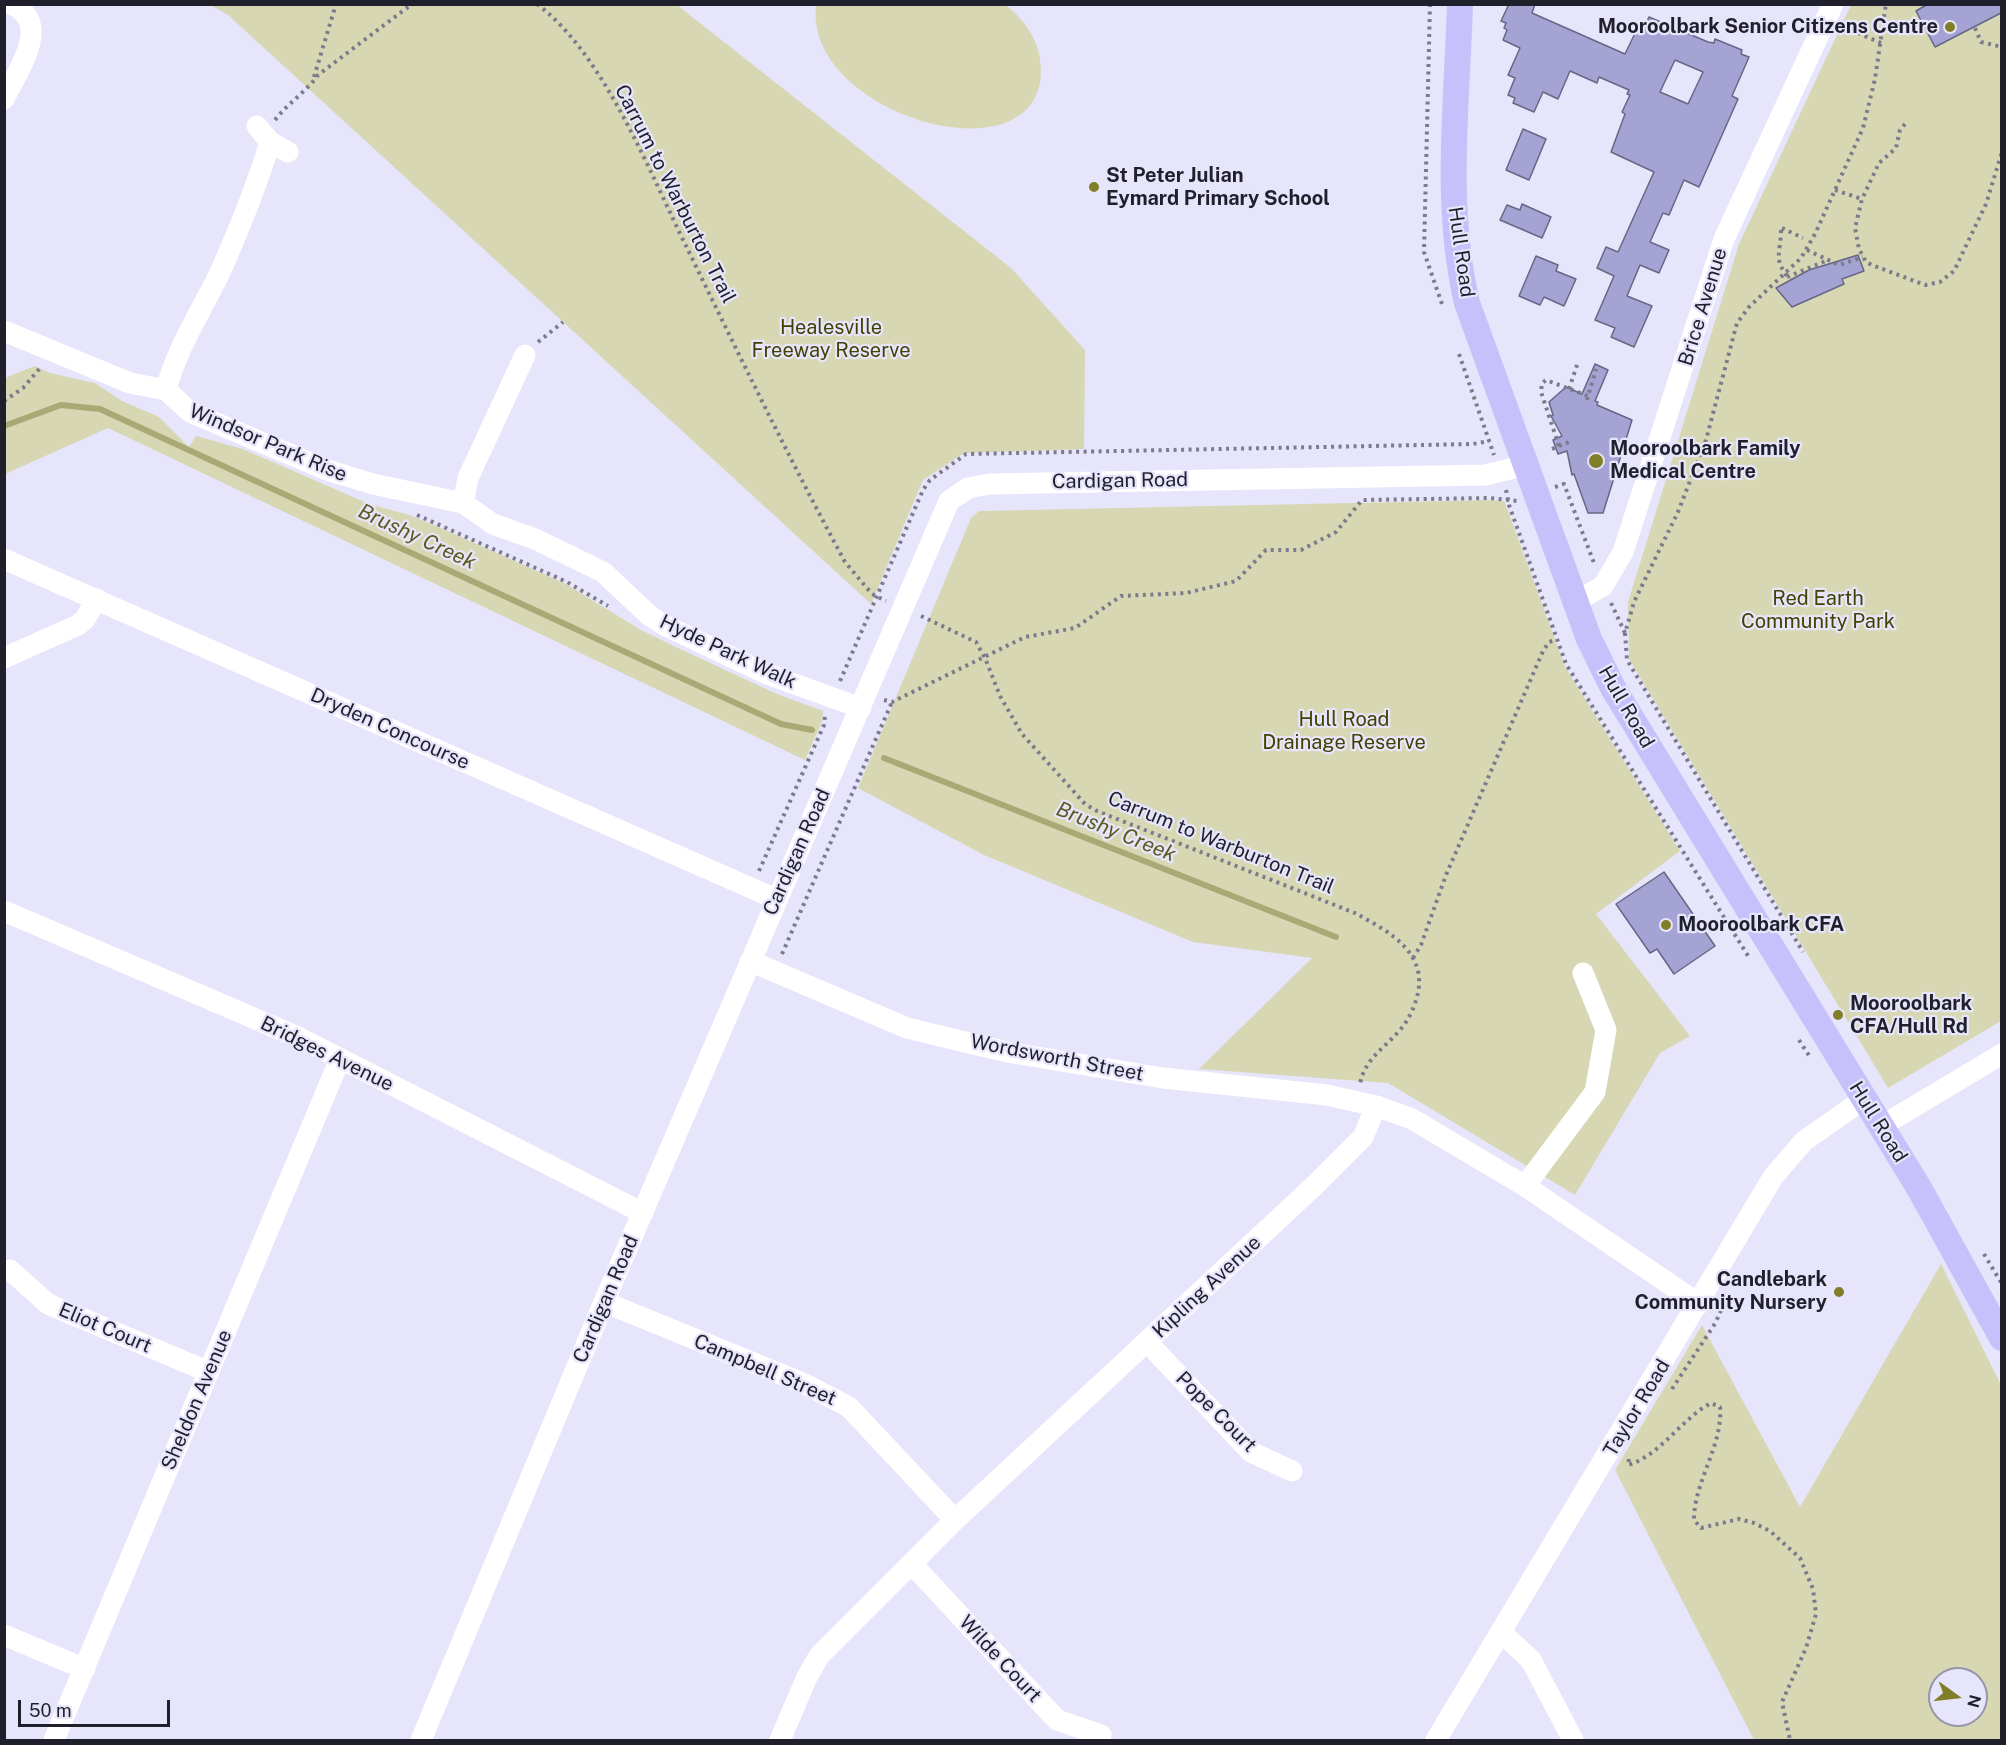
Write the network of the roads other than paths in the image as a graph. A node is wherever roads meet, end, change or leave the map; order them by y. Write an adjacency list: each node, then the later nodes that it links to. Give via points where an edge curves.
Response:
1 (11, 4): 4 (street, via 27,15 33,29)
2 (1460, 4): 9 (main road, Hull Road, via 1453,167 1455,244 1467,303)
3 (1833, 4): 13 (street, Brice Avenue, via 1724,239 1623,552 1603,586)
4 (4, 99)
5 (270, 139): 8 (street, via 256,186 221,268 179,350)
6 (4, 331): 8 (street, via 130,382)
7 (525, 355): 10 (street, via 468,478)
8 (166, 390): 10 (street, Windsor Park Rise, via 190,412 327,470)
9 (1525, 465): 13 (main road, Hull Road); 15 (street, Cardigan Road, via 1486,475 989,484 968,488 949,501)
10 (463, 503): 15 (street, Hyde Park Walk, via 493,524 535,539 603,573 664,625 767,674)
11 (4, 559): 12 (street, Dryden Concourse)
12 (97, 599): 14 (street, via 78,626); 16 (street, Dryden Concourse)
13 (1575, 602): 22 (main road, Hull Road, via 1613,688)
14 (4, 658)
15 (861, 708): 16 (street, Cardigan Road)
16 (776, 899): 18 (street, Cardigan Road)
17 (9, 920): 21 (street, Bridges Avenue, via 300,1038)
18 (750, 961): 23 (street, Wordsworth Street, via 907,1028 1007,1053 1163,1078 1327,1095); 26 (street, Cardigan Road)
19 (1583, 973): 25 (street, via 1606,1030 1595,1092)
20 (2001, 1054): 24 (street)
21 (340, 1059): 26 (street, Bridges Avenue); 32 (street, Sheldon Avenue)
22 (1864, 1099): 24 (main road, Hull Road); 29 (street, Taylor Road, via 1804,1141 1773,1177)
23 (1366, 1104): 25 (street, via 1412,1119); 31 (street, Kipling Avenue, via 1363,1137)
24 (1880, 1127): 30 (main road, Hull Road, via 1919,1188)
25 (1525, 1186): 29 (street)
26 (643, 1213): 28 (street, Cardigan Road)
27 (10, 1270): 32 (street, Eliot Court, via 48,1304)
28 (604, 1302): 34 (street, Campbell Street, via 805,1384 849,1407); 41 (street, Cardigan Road)
29 (1699, 1304): 36 (street, Taylor Road)
30 (2001, 1338)
31 (1148, 1343): 33 (street, Pope Court, via 1251,1452); 34 (street, Kipling Avenue)
32 (210, 1372): 38 (street, Sheldon Avenue)
33 (1292, 1471)
34 (955, 1520): 35 (street, Kipling Avenue)
35 (912, 1564): 39 (street, Wilde Court, via 1057,1720); 42 (street, Kipling Avenue, via 819,1656)
36 (1502, 1633): 43 (street, Taylor Road); 44 (street, via 1531,1660)
37 (4, 1635): 38 (street)
38 (85, 1669): 40 (street, Sheldon Avenue)
39 (1101, 1735)
40 (54, 1740)
41 (421, 1740)
42 (780, 1740)
43 (1436, 1740)
44 (1573, 1740)

